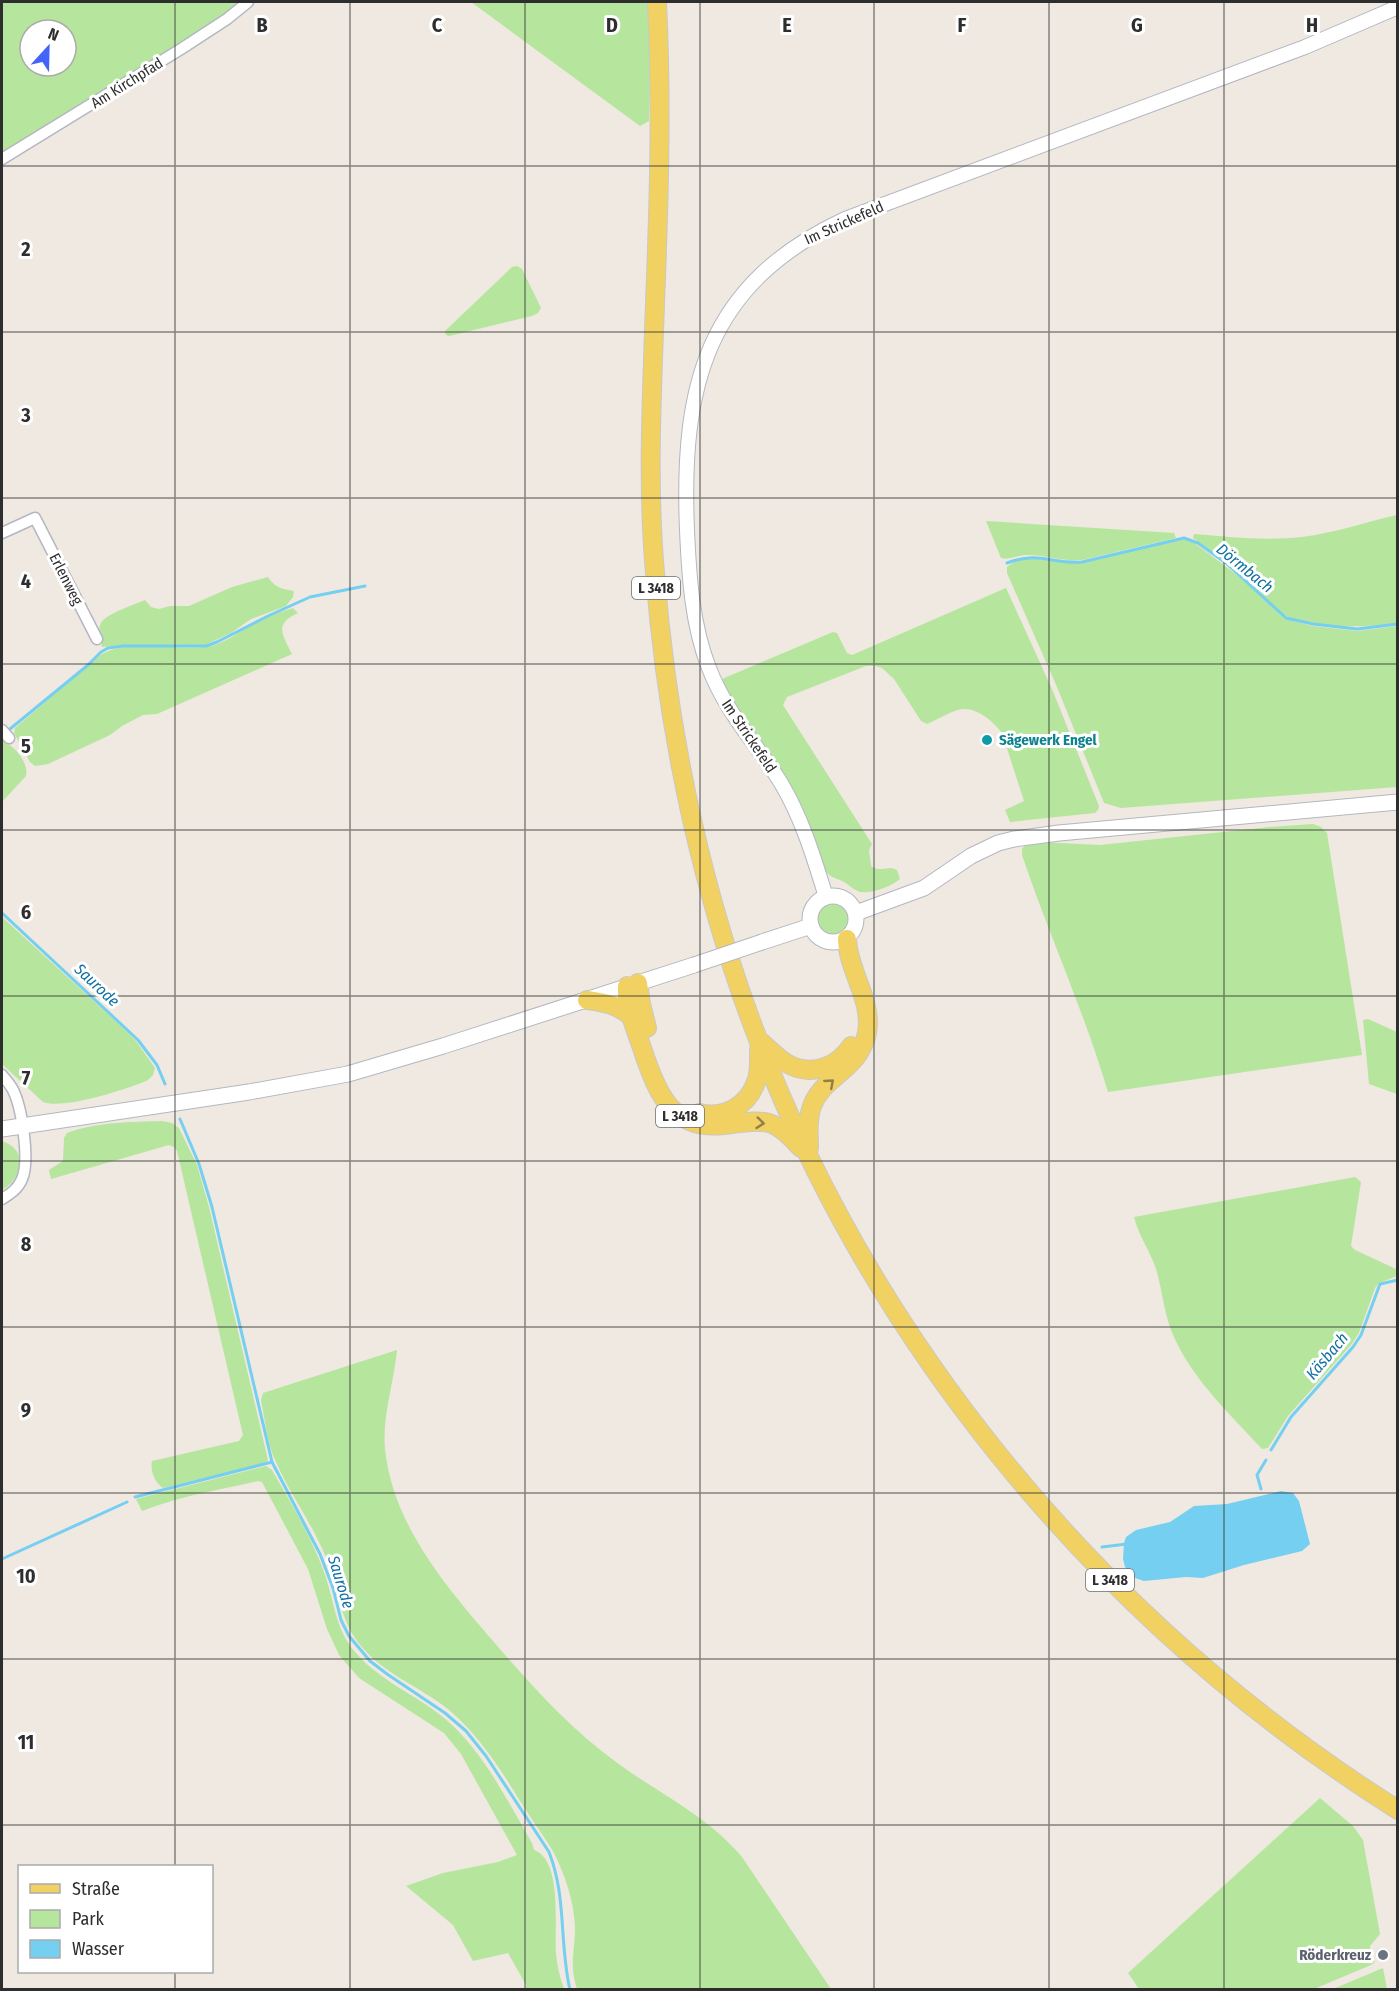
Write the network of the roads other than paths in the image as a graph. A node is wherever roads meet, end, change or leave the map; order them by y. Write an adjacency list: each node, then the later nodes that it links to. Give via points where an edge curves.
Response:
1 (248, 2): 4 (street, Am Kirchpfad, via 181,49)
2 (657, 2): 15 (main road, L 3418, via 660,134 651,447 654,570 663,657 685,790 725,942)
3 (1398, 7): 8 (street, Im Strickefeld, via 1325,39 823,229 767,268 725,319 703,365 689,422 686,512 694,611 700,642 716,685 791,800)
4 (2, 159)
5 (2, 533): 6 (street, Erlenweg, via 34,518)
6 (97, 639)
7 (1398, 802): 9 (main road, via 1014,839 984,849 924,888)
8 (826, 897): 9 (main road, via 841,897); 10 (main road, via 811,912)
9 (856, 913): 11 (main road, via 855,927)
10 (811, 926): 11 (main road, via 819,938); 12 (main road, bridge)
11 (840, 941): 15 (main road, via 856,1008 856,1032 847,1053 825,1067 803,1070); 19 (main road, L 3418, one-way to 11, via 812,1105 856,1058 867,1030 864,999 849,954)
12 (633, 984): 13 (main road); 14 (main road, L 3418, via 628,1006); 15 (main road, L 3418, via 669,1091 695,1112 717,1114 731,1110 748,1097 757,1080)
13 (586, 1000): 14 (main road, via 609,1003); 17 (main road, via 348,1074)
14 (632, 1017): 19 (main road, L 3418, one-way to 19, via 659,1093 670,1109 698,1124 711,1126 770,1124)
15 (760, 1041): 19 (main road, L 3418)
16 (2, 1075): 17 (street, via 14,1092)
17 (22, 1126): 18 (main road); 20 (street, via 25,1167 21,1181)
18 (2, 1130)
19 (809, 1155): 21 (main road, L 3418, via 883,1291 925,1355 987,1440 1066,1534 1145,1615 1216,1679 1295,1741)
20 (2, 1199)
21 (1398, 1810)

